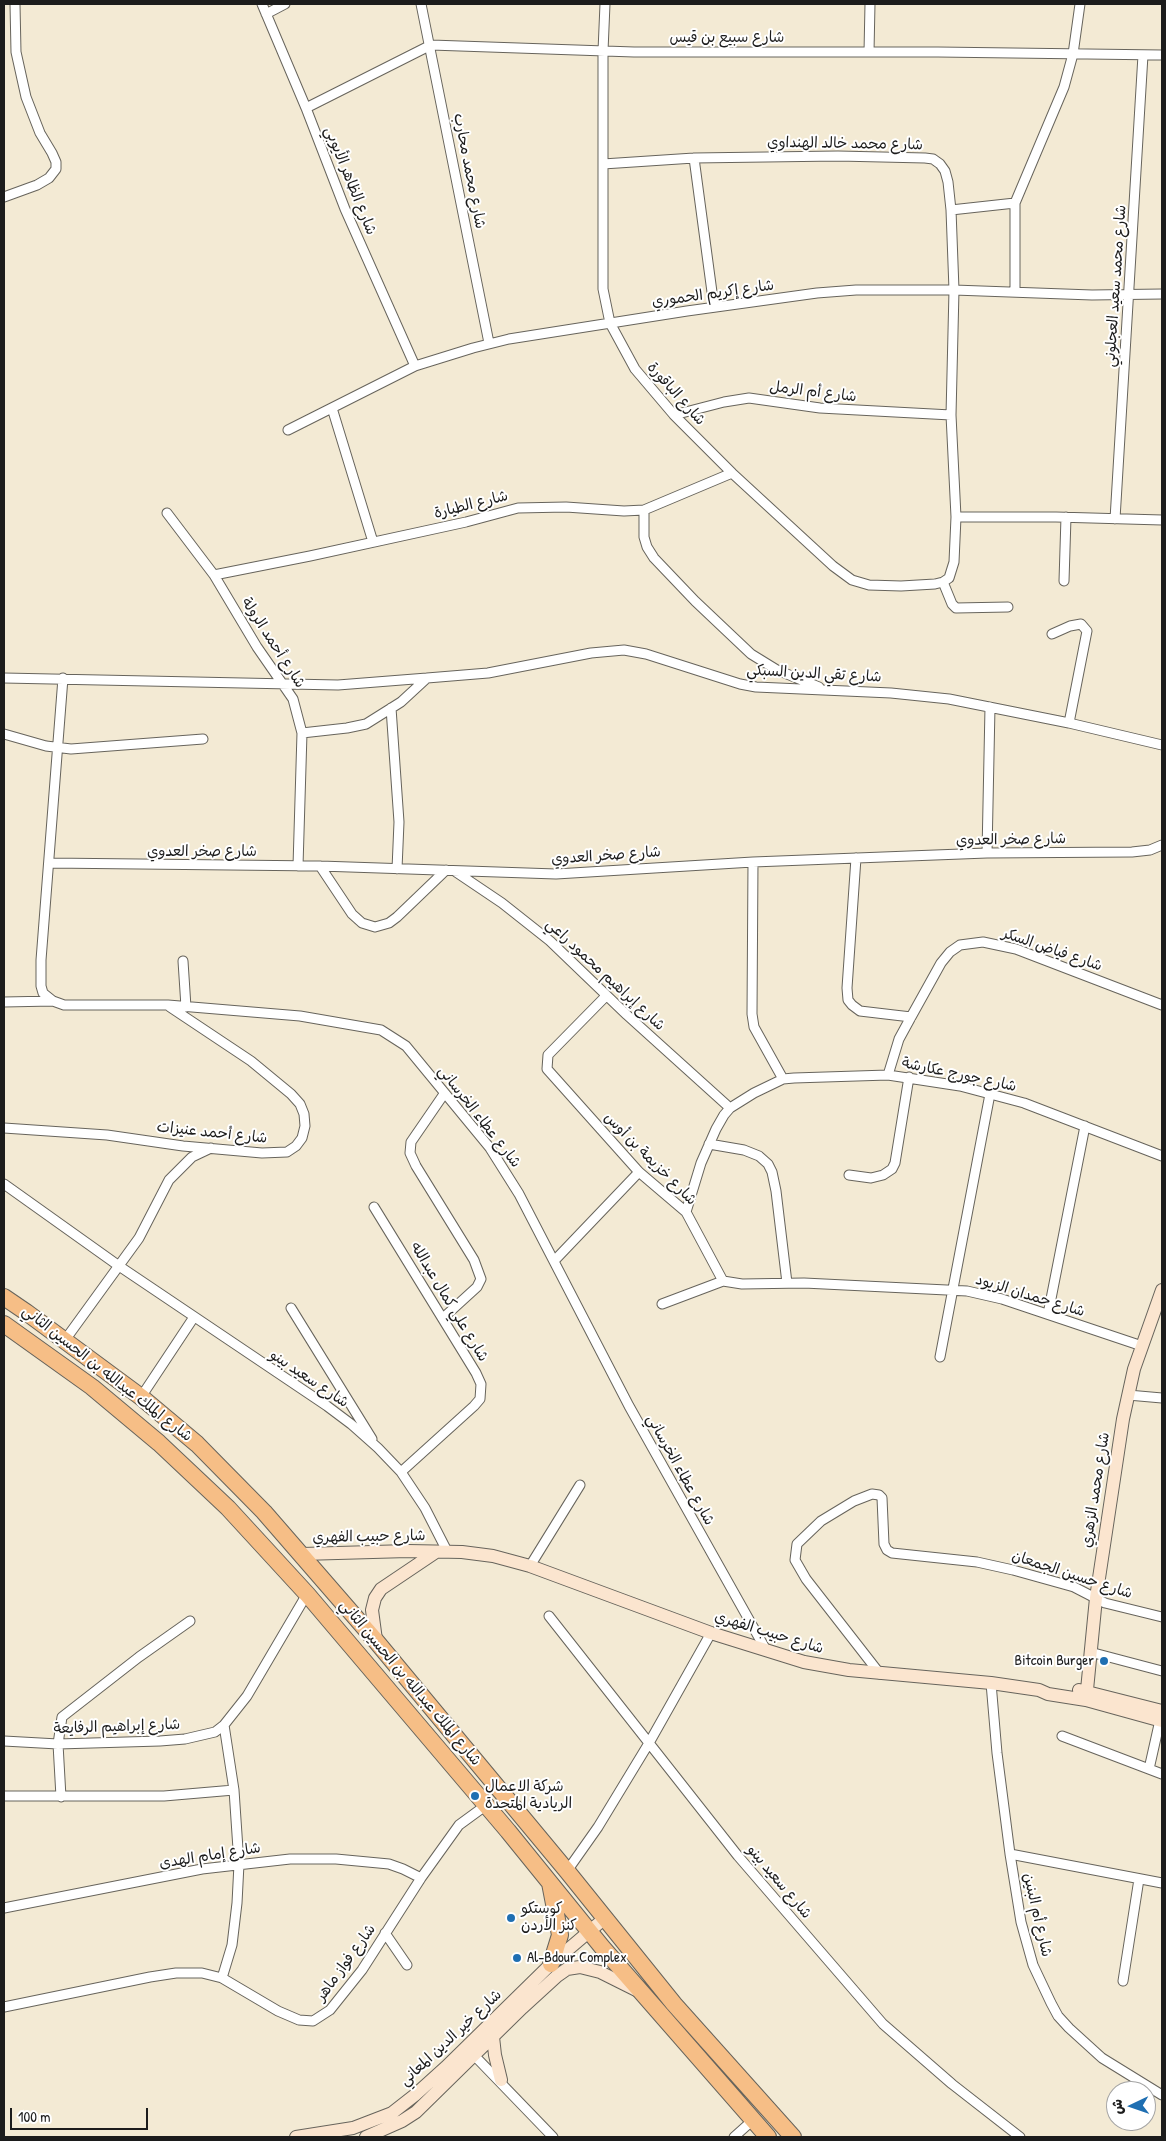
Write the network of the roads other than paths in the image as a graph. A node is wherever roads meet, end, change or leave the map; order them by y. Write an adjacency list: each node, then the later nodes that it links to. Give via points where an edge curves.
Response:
1 (14, 4): 10 (street)
2 (262, 4): 8 (street, شارع الظاهر الأيوبي)
3 (285, 4): 8 (street)
4 (421, 4): 11 (street, شارع محمد محارب)
5 (605, 4): 12 (street, شارع الباقورة)
6 (870, 4): 13 (street)
7 (1080, 4): 14 (street)
8 (266, 14): 17 (street, شارع الظاهر الأيوبي)
9 (4, 39): 10 (street)
10 (15, 39): 20 (street, via 26,97 56,162 56,169 37,185)
11 (431, 45): 12 (street, شارع سبيع بن قيس); 17 (street, شارع سبيع بن قيس); 29 (street, شارع محمد محارب)
12 (603, 51): 13 (street, شارع سبيع بن قيس); 19 (street, شارع الباقورة)
13 (868, 52): 14 (street, شارع سبيع بن قيس)
14 (1073, 54): 15 (street, شارع سبيع بن قيس); 21 (street, via 1055,110)
15 (1143, 54): 16 (street, شارع سبيع بن قيس); 25 (street, شارع محمد سعيد العجلوني)
16 (1162, 55)
17 (306, 108): 30 (street, شارع الظاهر الأيوبي, via 344,209)
18 (694, 158): 19 (street, شارع محمد خالد الهنداوي); 22 (street, شارع محمد خالد الهنداوي, via 829,156 933,159 945,171); 27 (street)
19 (603, 164): 28 (street, شارع الباقورة, via 603,281)
20 (4, 197)
21 (1015, 203): 22 (street); 24 (street)
22 (951, 210): 23 (street, شارع محمد خالد الهنداوي)
23 (954, 290): 24 (street, شارع إكريم الحموري); 27 (street, شارع إكريم الحموري, via 834,291); 33 (street, شارع محمد خالد الهنداوي)
24 (1015, 292): 25 (street, شارع إكريم الحموري)
25 (1129, 294): 26 (street, شارع إكريم الحموري); 40 (street, شارع محمد سعيد العجلوني)
26 (1162, 294)
27 (714, 307): 28 (street, شارع إكريم الحموري)
28 (610, 323): 29 (street, شارع إكريم الحموري); 32 (street, شارع الباقورة, via 635,369)
29 (489, 343): 30 (street, شارع إكريم الحموري)
30 (416, 366): 31 (street, شارع إكريم الحموري)
31 (332, 408): 34 (street, شارع إكريم الحموري); 42 (street)
32 (674, 415): 33 (street, شارع أم الرمل, via 748,398 820,408); 35 (street, شارع الباقورة)
33 (950, 415): 38 (street, شارع محمد خالد الهنداوي)
34 (288, 430)
35 (732, 474): 36 (street, شارع الطيارة); 45 (street, شارع الباقورة, via 852,580 881,586)
36 (644, 510): 42 (street, شارع الطيارة, via 624,512 527,506); 52 (street, via 644,536 654,558 726,633 763,662)
37 (167, 513): 43 (street, شارع أحمد الرولة)
38 (956, 517): 39 (street); 45 (street, via 952,572)
39 (1066, 517): 40 (street); 44 (street)
40 (1115, 519): 41 (street)
41 (1162, 520)
42 (373, 542): 43 (street, شارع الطيارة)
43 (214, 575): 51 (street, شارع أحمد الرولة)
44 (1064, 581)
45 (943, 582): 46 (street, via 956,608)
46 (1008, 607)
47 (1052, 634): 55 (street, via 1081,624 1086,630)
48 (4, 678): 49 (street, شارع تقي الدين السبكي)
49 (64, 678): 51 (street, شارع تقي الدين السبكي); 60 (street)
50 (427, 678): 51 (street, شارع تقي الدين السبكي, via 338,685); 52 (street, شارع تقي الدين السبكي, via 488,673 591,653 624,650 740,684); 54 (street)
51 (282, 683): 56 (street, شارع أحمد الرولة, via 293,699)
52 (826, 690): 53 (street, شارع تقي الدين السبكي, via 914,695)
53 (990, 707): 55 (street, شارع تقي الدين السبكي); 62 (street)
54 (391, 708): 56 (street, via 366,724); 68 (street, via 399,822)
55 (1069, 723): 59 (street, شارع تقي الدين السبكي)
56 (302, 733): 66 (street, شارع أحمد الرولة)
57 (4, 734): 60 (street)
58 (203, 739): 60 (street)
59 (1162, 745)
60 (59, 749): 65 (street)
61 (1161, 848): 62 (street, شارع صخر العدوي, via 1132,852)
62 (987, 853): 63 (street, شارع صخر العدوي)
63 (856, 858): 64 (street, شارع صخر العدوي); 77 (street, via 848,1000 860,1011)
64 (753, 862): 69 (street, شارع صخر العدوي, via 556,874); 80 (street, via 753,1021 761,1042)
65 (49, 863): 66 (street, شارع صخر العدوي); 72 (street, via 40,976 43,993)
66 (298, 866): 67 (street, شارع صخر العدوي)
67 (320, 866): 68 (street, شارع صخر العدوي); 69 (street, via 352,914 362,923 375,927 389,924)
68 (397, 868): 69 (street, شارع صخر العدوي)
69 (450, 871): 71 (street, شارع إبراهيم محمود راعي, via 479,886 550,940)
70 (184, 961): 76 (street)
71 (606, 996): 83 (street, شارع إبراهيم محمود راعي); 89 (street, شارع خزيمة بن أوس, via 548,1054 546,1064 551,1075)
72 (53, 1001): 73 (street, شارع عطاء الخرساني); 74 (street, شارع عطاء الخرساني, via 64,1005)
73 (4, 1002)
74 (168, 1005): 76 (street, شارع عطاء الخرساني); 87 (street, شارع أحمد عنيزات, via 276,1080 300,1104 304,1114 302,1138 287,1152)
75 (1162, 1005): 77 (street, شارع فياض السكر, via 1016,949 972,943 960,945 950,952)
76 (186, 1007): 81 (street, شارع عطاء الخرساني, via 300,1016 381,1030 406,1046)
77 (911, 1017): 78 (street, شارع فياض السكر, via 899,1039)
78 (888, 1074): 79 (street, شارع جورج عكارشة); 80 (street, شارع جورج عكارشة)
79 (909, 1077): 82 (street, شارع جورج عكارشة); 90 (street, via 892,1169 871,1178)
80 (783, 1079): 83 (street, شارع جورج عكارشة)
81 (444, 1094): 94 (street, شارع عطاء الخرساني, via 498,1160); 105 (street, via 411,1142 410,1153 474,1260 481,1279 477,1287)
82 (990, 1094): 84 (street, شارع جورج عكارشة); 98 (street)
83 (730, 1108): 86 (street, شارع جورج عكارشة)
84 (1085, 1126): 88 (street, شارع جورج عكارشة); 103 (street)
85 (4, 1128): 87 (street, شارع أحمد عنيزات, via 107,1135)
86 (709, 1144): 93 (street, شارع جورج عكارشة); 97 (street, via 744,1150 768,1164 776,1191)
87 (212, 1148): 95 (street, via 192,1157 169,1180 139,1238)
88 (1162, 1156)
89 (639, 1172): 93 (street, شارع خزيمة بن أوس); 94 (street)
90 (849, 1175)
91 (4, 1184): 95 (street, شارع سعيد بينو)
92 (374, 1207): 105 (street, شارع علي كمال عبدالله)
93 (686, 1212): 96 (street, شارع خزيمة بن أوس)
94 (554, 1261): 126 (street, شارع عطاء الخرساني, via 629,1406)
95 (119, 1266): 104 (street, شارع سعيد بينو); 107 (street)
96 (723, 1281): 97 (street); 101 (street)
97 (787, 1283): 98 (street, شارع حمدان الزيود)
98 (954, 1289): 103 (street, شارع حمدان الزيود); 109 (street)
99 (1162, 1290): 108 (street, شارع محمد الزهري)
100 (4, 1298): 107 (highway, شارع الملك عبدالله بن الحسين الثاني)
101 (662, 1304)
102 (291, 1308): 113 (street)
103 (1048, 1314): 108 (street, شارع حمدان الزيود)
104 (194, 1317): 111 (street); 113 (street, شارع سعيد بينو, via 327,1406)
105 (443, 1318): 114 (street, شارع علي كمال عبدالله, via 476,1373 480,1399)
106 (4, 1324): 119 (highway, شارع الملك عبدالله بن الحسين الثاني, via 92,1387 188,1469)
107 (65, 1340): 111 (highway, شارع الملك عبدالله بن الحسين الثاني)
108 (1142, 1346): 110 (street, شارع محمد الزهري)
109 (940, 1357)
110 (1128, 1395): 112 (street); 120 (street, شارع محمد الزهري)
111 (141, 1397): 117 (highway, شارع الملك عبدالله بن الحسين الثاني, via 197,1444)
112 (1162, 1398)
113 (378, 1448): 114 (street, شارع سعيد بينو)
114 (400, 1472): 116 (street, شارع سعيد بينو, via 425,1508)
115 (580, 1485): 118 (street)
116 (442, 1552): 117 (street, شارع حبيب الفهري); 118 (street, شارع حبيب الفهري, via 493,1556); 125 (street, شارع حبيب الفهري, via 381,1589 372,1610)
117 (302, 1554): 125 (highway, شارع الملك عبدالله بن الحسين الثاني)
118 (530, 1566): 124 (street, شارع حبيب الفهري)
119 (307, 1594): 133 (street, شارع إبراهيم الرفايعة, via 252,1689); 143 (highway, شارع الملك عبدالله بن الحسين الثاني)
120 (1096, 1598): 122 (street, شارع حسين الجمعان); 127 (street, شارع محمد الزهري); 129 (street, شارع حسين الجمعان, via 1074,1587 1014,1570 977,1562 892,1553 884,1544 882,1498 872,1494 821,1521 796,1544 795,1560)
121 (549, 1616): 137 (street, شارع سعيد بينو)
122 (1162, 1617)
123 (190, 1621): 136 (street, via 65,1713 59,1723)
124 (711, 1632): 126 (street, شارع حبيب الفهري); 137 (street)
125 (376, 1641): 146 (highway, شارع الملك عبدالله بن الحسين الثاني)
126 (766, 1650): 129 (street, شارع حبيب الفهري, via 812,1664)
127 (1090, 1652): 128 (street); 131 (street, شارع محمد الزهري)
128 (1162, 1671)
129 (880, 1674): 130 (street, شارع حبيب الفهري)
130 (991, 1684): 131 (street, شارع حبيب الفهري); 144 (street, شارع أم البنين)
131 (1086, 1695): 132 (street, شارع حبيب الفهري)
132 (1162, 1717): 138 (street)
133 (224, 1725): 136 (street, شارع إبراهيم الرفايعة, via 215,1732 185,1739); 140 (street)
134 (1062, 1736): 138 (street)
135 (4, 1741): 136 (street, شارع إبراهيم الرفايعة)
136 (58, 1744): 142 (street)
137 (649, 1744): 146 (street); 172 (street, شارع سعيد بينو, via 738,1856 884,2024)
138 (1149, 1769): 139 (street)
139 (1162, 1774)
140 (234, 1790): 142 (street, via 164,1796); 145 (street)
141 (4, 1796): 142 (street)
142 (61, 1797)
143 (485, 1806): 147 (street, شارع فواز ماهر, via 459,1825); 149 (highway, شارع الملك عبدالله بن الحسين الثاني)
144 (1010, 1854): 148 (street); 164 (street, شارع أم البنين, via 1027,1946 1058,2016 1102,2058)
145 (239, 1864): 147 (street, شارع إمام الهدى, via 290,1858 336,1859 389,1864); 151 (street, شارع إمام الهدى); 157 (street, via 234,1935)
146 (567, 1871): 152 (highway, شارع الملك عبدالله بن الحسين الثاني)
147 (421, 1878): 154 (street, شارع فواز ماهر)
148 (1139, 1879): 150 (street); 158 (street)
149 (550, 1881): 153 (highway, شارع الملك عبدالله بن الحسين الثاني); 155 (highway, via 560,1935)
150 (1162, 1883)
151 (4, 1908)
152 (605, 1918): 153 (street, شارع خير الدين المعاني); 171 (highway, شارع الملك عبدالله بن الحسين الثاني, via 687,2018)
153 (590, 1931): 155 (street, شارع خير الدين المعاني); 159 (highway, شارع الملك عبدالله بن الحسين الثاني)
154 (385, 1933): 156 (street); 157 (street, شارع فواز ماهر, via 362,1970 330,2010 313,2021 299,2020 278,2011)
155 (551, 1964): 162 (street, شارع خير الدين المعاني)
156 (406, 1965)
157 (222, 1978): 160 (street, شارع فواز ماهر, via 202,1973 176,1973)
158 (1123, 1981)
159 (643, 1993): 161 (street, شارع خير الدين المعاني, via 600,1972 580,1967 567,1969); 165 (highway, شارع الملك عبدالله بن الحسين الثاني)
160 (4, 2007)
161 (493, 2037): 162 (street, شارع خير الدين المعاني); 163 (street)
162 (471, 2052): 163 (street); 166 (street, شارع خير الدين المعاني, via 392,2113 353,2128); 167 (street, شارع خير الدين المعاني, via 416,2112)
163 (501, 2080): 168 (street)
164 (1162, 2095)
165 (753, 2120): 169 (street); 170 (highway, شارع الملك عبدالله بن الحسين الثاني)
166 (296, 2137)
167 (366, 2137)
168 (553, 2137)
169 (734, 2137)
170 (768, 2137)
171 (792, 2137)
172 (1020, 2137)

